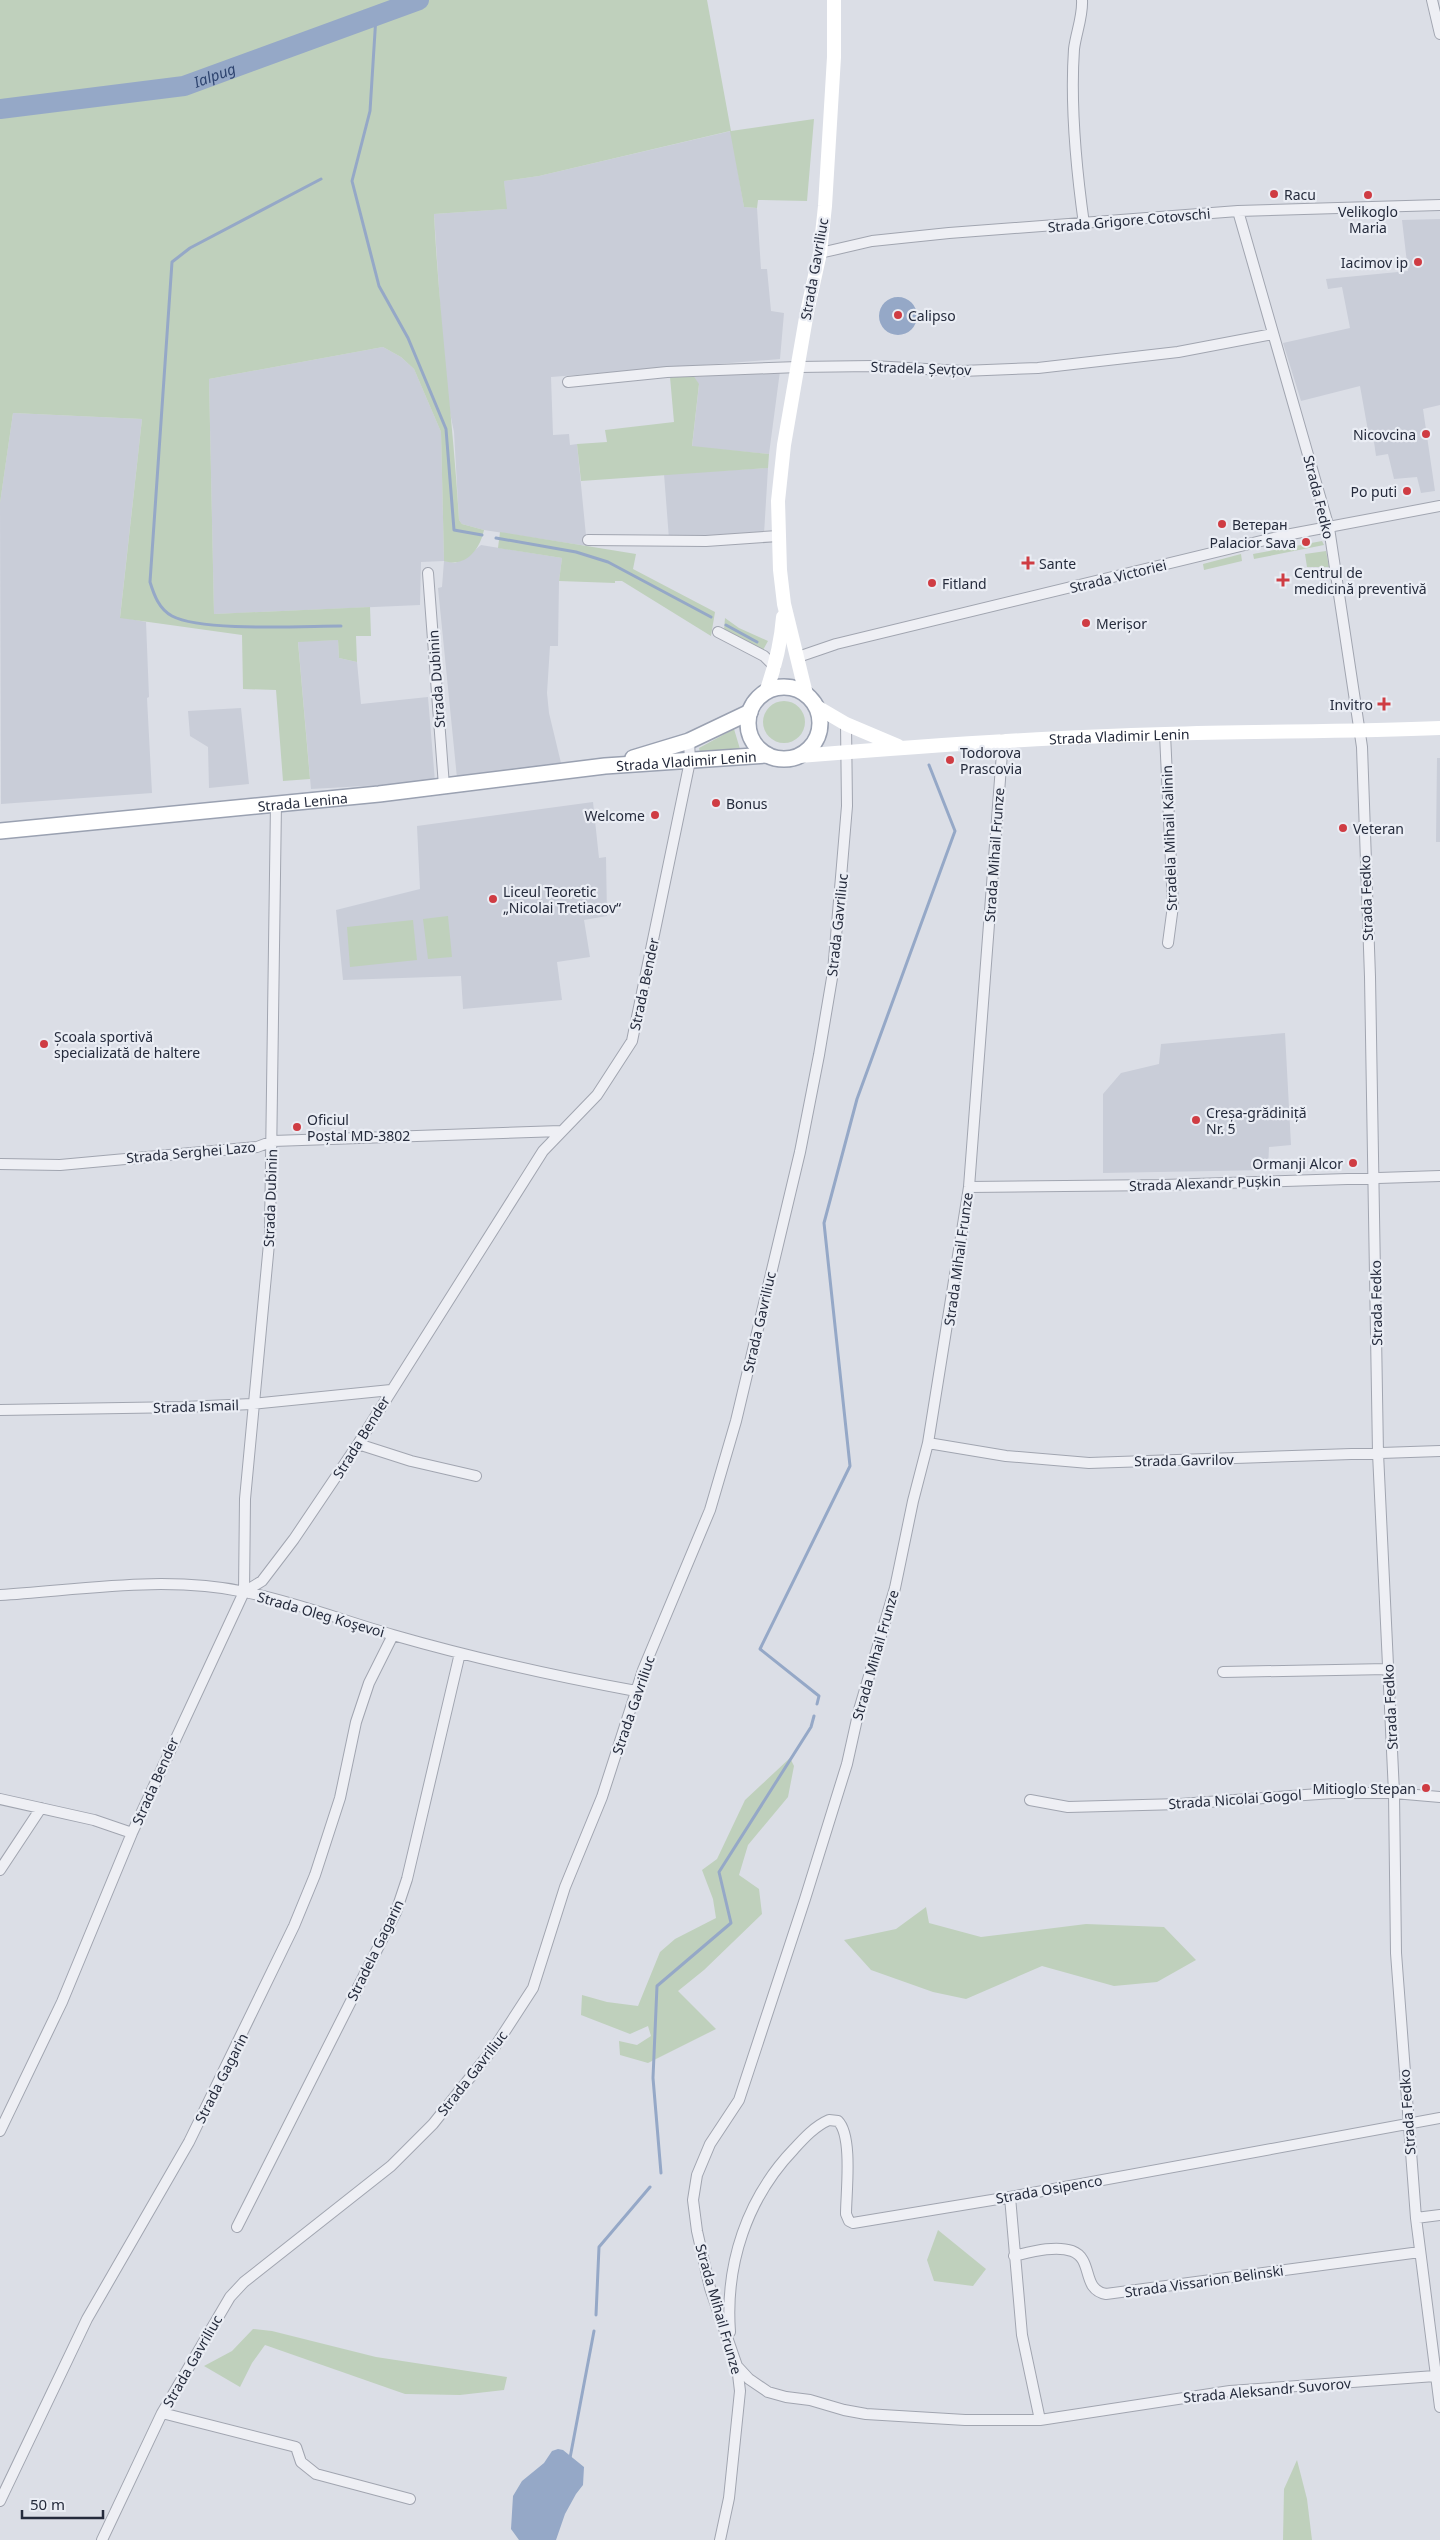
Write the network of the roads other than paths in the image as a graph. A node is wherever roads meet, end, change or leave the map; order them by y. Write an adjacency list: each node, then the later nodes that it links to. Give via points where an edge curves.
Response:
1 (834, 0): 8 (street, Strada Gavriliuc, via 829,153)
2 (1082, 0): 7 (street, via 1074,49 1074,73 1076,160)
3 (1432, 0): 4 (street)
4 (1440, 34)
5 (1440, 206): 6 (street, Strada Grigore Cotovschi)
6 (1238, 211): 7 (street, Strada Grigore Cotovschi); 9 (street, Strada Fedko)
7 (1084, 224): 8 (street, Strada Grigore Cotovschi, via 903,237)
8 (820, 253): 10 (street, Strada Gavriliuc)
9 (1273, 334): 10 (street, Stradela Șevțov, via 1159,355 1038,368 962,371 872,366); 13 (street, Strada Fedko)
10 (798, 367): 11 (street, Stradela Șevțov, via 667,372); 14 (street, Strada Gavriliuc, via 782,461)
11 (568, 382)
12 (1440, 506): 13 (street, Strada Victoriei)
13 (1329, 528): 19 (street, Strada Victoriei, via 1286,535 836,644); 27 (street, Strada Fedko)
14 (778, 536): 15 (street, via 696,541); 17 (street, Strada Gavriliuc)
15 (588, 540)
16 (428, 572): 37 (street, Strada Dubinin)
17 (784, 604): 19 (street, Strada Gavriliuc); 20 (street, Strada Gavriliuc, via 782,636)
18 (718, 632): 20 (street, via 764,656)
19 (798, 657): 22 (street, Strada Gavriliuc)
20 (775, 667): 21 (street, Strada Gavriliuc)
21 (766, 692): 22 (main road, via 786,687); 24 (main road, via 753,704)
22 (806, 694): 23 (main road)
23 (817, 707): 25 (street); 34 (main road, via 820,730 809,749)
24 (750, 712): 30 (main road); 33 (main road, via 751,736)
25 (846, 724): 31 (street); 32 (street, Strada Gavriliuc)
26 (1440, 728): 27 (street, Strada Vladimir Lenin)
27 (1360, 732): 28 (street, Strada Vladimir Lenin); 45 (street, Strada Fedko)
28 (1165, 734): 29 (street, Strada Vladimir Lenin); 40 (street, Stradela Mihail Kalinin, via 1173,906)
29 (1002, 740): 31 (street, Strada Vladimir Lenin); 46 (street, Strada Mihail Frunze)
30 (689, 741): 35 (street, Strada Bender); 36 (main road)
31 (901, 748): 32 (street, Strada Vladimir Lenin)
32 (846, 752): 34 (street, Strada Vladimir Lenin); 61 (street, Strada Gavriliuc, via 847,806 833,972 800,1152 720,1481)
33 (767, 755): 34 (main road, via 788,759); 35 (main road, Strada Vladimir Lenin)
34 (799, 756)
35 (690, 761): 36 (main road, Strada Vladimir Lenin); 41 (street, Strada Bender, via 632,1041 597,1095)
36 (605, 766): 37 (main road, Strada Lenina)
37 (444, 786): 38 (main road, Strada Lenina)
38 (276, 803): 39 (main road, Strada Lenina); 42 (street, Strada Dubinin)
39 (0, 831)
40 (1168, 943)
41 (560, 1131): 42 (street, Strada Serghei Lazo); 47 (street, Strada Bender, via 529,1172)
42 (273, 1142): 43 (street, Strada Serghei Lazo, via 256,1147 60,1164); 48 (street, Strada Dubinin, via 270,1233)
43 (0, 1164)
44 (1440, 1176): 45 (street, Strada Alexandr Pușkin)
45 (1374, 1178): 46 (street, Strada Alexandr Pușkin); 52 (street, Strada Fedko)
46 (969, 1187): 51 (street, Strada Mihail Frunze)
47 (391, 1390): 48 (street, Strada Ismail); 50 (street, Strada Bender)
48 (252, 1404): 49 (street, Strada Ismail); 55 (street, Strada Dubinin, via 244,1499)
49 (0, 1410)
50 (358, 1444): 54 (street, via 411,1461); 55 (street, Strada Bender, via 271,1571)
51 (928, 1444): 52 (street, Strada Gavrilov, via 1006,1456 1089,1463); 78 (street, Strada Mihail Frunze, via 912,1501 895,1588 805,1899 739,2100 710,2144 697,2175 693,2200 697,2231 710,2288)
52 (1378, 1452): 53 (street, Strada Gavrilov); 59 (street, Strada Fedko)
53 (1440, 1452)
54 (476, 1476)
55 (244, 1592): 56 (street, Strada Oleg Koşevoi, via 147,1585); 57 (street, Strada Oleg Koşevoi); 67 (street, Strada Bender)
56 (0, 1595)
57 (393, 1635): 58 (street, Strada Oleg Koşevoi); 85 (street, Strada Gagarin, via 369,1683 356,1722 340,1798 315,1875 286,1943 189,2142 87,2319)
58 (460, 1654): 61 (street, Strada Oleg Koşevoi); 75 (street, Stradela Gagarin, via 407,1879 396,1912)
59 (1388, 1668): 60 (street); 62 (street, Strada Fedko)
60 (1223, 1672)
61 (636, 1691): 82 (street, Strada Gavriliuc, via 602,1796 565,1887 533,1988 496,2045 433,2124 391,2166 244,2282 230,2297)
62 (1394, 1793): 63 (street, Strada Nicolai Gogol); 65 (street, Strada Nicolai Gogol, via 1286,1795 1180,1804 1068,1807); 70 (street, Strada Fedko, via 1396,1953)
63 (1440, 1797)
64 (0, 1799): 66 (street)
65 (1030, 1800)
66 (41, 1808): 67 (street); 68 (street)
67 (132, 1833): 71 (street, Strada Bender, via 62,2002)
68 (0, 1870)
69 (1440, 2118): 70 (street, Strada Osipenco)
70 (1408, 2123): 72 (street, Strada Osipenco); 74 (street, Strada Fedko)
71 (0, 2130)
72 (1010, 2197): 77 (street); 78 (street, Strada Osipenco, via 850,2222 846,2214 846,2139 843,2125 834,2120 825,2122 805,2137 770,2176 757,2196 737,2253 731,2284)
73 (1440, 2215): 74 (street)
74 (1416, 2218): 76 (street, Strada Fedko)
75 (237, 2227)
76 (1420, 2252): 77 (street, Strada Vissarion Belinski, via 1106,2294 1098,2293 1092,2287 1084,2262 1071,2251 1062,2249); 80 (street, Strada Fedko)
77 (1014, 2256): 83 (street, via 1023,2345)
78 (731, 2344): 79 (street, Strada Mihail Frunze)
79 (737, 2366): 83 (street, Strada Aleksandr Suvorov, via 748,2379 768,2392 866,2414 956,2420); 87 (street, Strada Mihail Frunze, via 740,2391 737,2429 729,2498)
80 (1435, 2376): 81 (street, Strada Fedko); 83 (street, Strada Aleksandr Suvorov, via 1230,2391)
81 (1440, 2407)
82 (162, 2413): 84 (street, via 296,2447 301,2462 316,2474); 86 (street, Strada Gavriliuc)
83 (1040, 2420)
84 (410, 2499)
85 (0, 2501)
86 (102, 2540)
87 (720, 2540)

